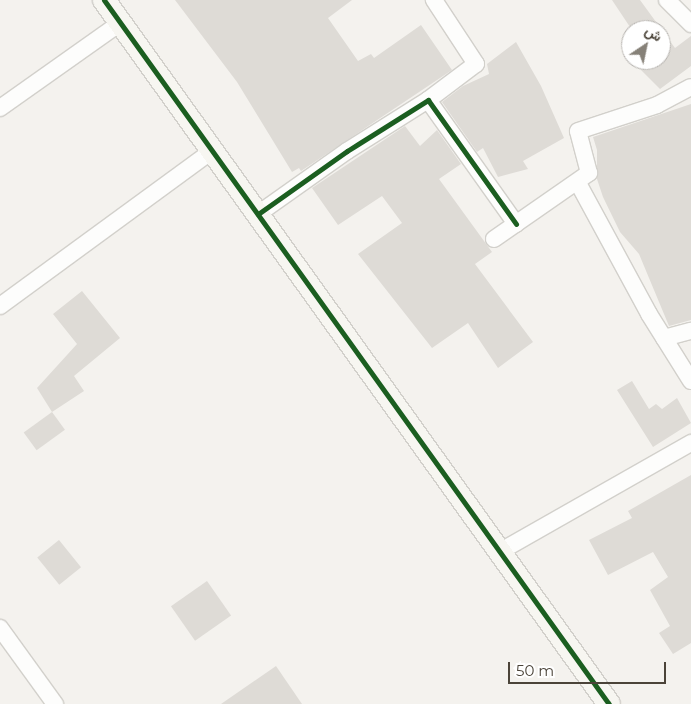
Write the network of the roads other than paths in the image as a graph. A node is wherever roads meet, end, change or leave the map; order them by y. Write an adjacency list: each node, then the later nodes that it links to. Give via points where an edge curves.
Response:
1 (104, 0): 4 (street)
2 (434, 0): 7 (street, via 476,64)
3 (668, 0): 5 (street)
4 (120, 23): 8 (street); 9 (street)
5 (691, 24)
6 (691, 87): 10 (street, via 657,105 578,130 588,173)
7 (428, 100): 11 (street, via 300,182); 12 (street)
8 (0, 108)
9 (213, 150): 11 (street); 14 (street)
10 (578, 183): 12 (street); 16 (street)
11 (258, 214): 19 (street)
12 (516, 224): 13 (street)
13 (494, 239)
14 (0, 306)
15 (691, 331): 16 (street)
16 (664, 338): 17 (street)
17 (691, 381)
18 (691, 443): 19 (street)
19 (499, 552): 22 (street)
20 (0, 628): 21 (street)
21 (54, 704)
22 (609, 704)

